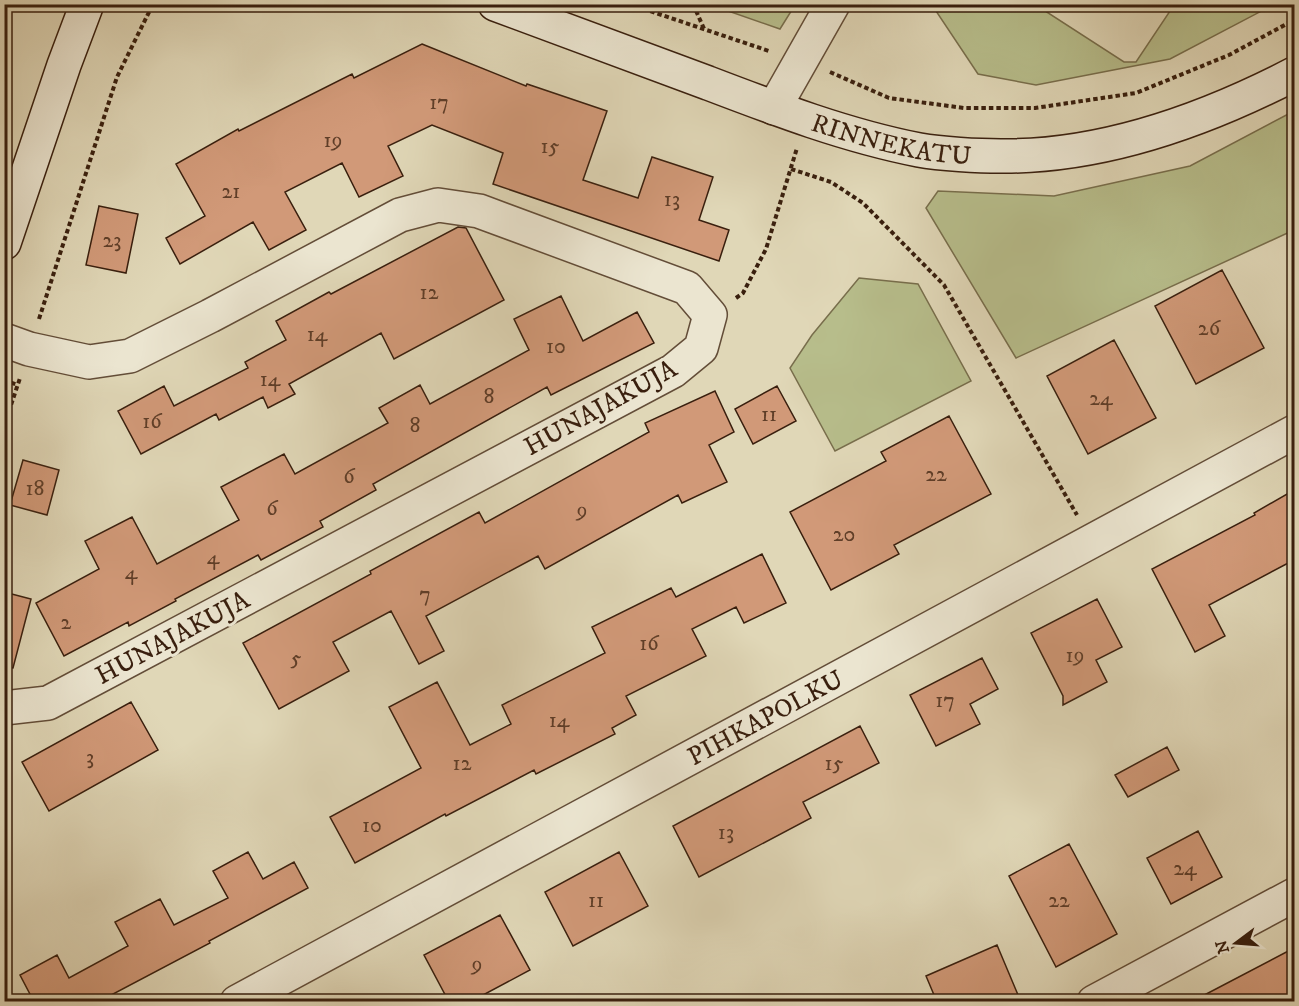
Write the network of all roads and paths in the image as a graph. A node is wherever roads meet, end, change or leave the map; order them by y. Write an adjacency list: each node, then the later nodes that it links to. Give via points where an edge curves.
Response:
1 (87, 4): 14 (street)
2 (153, 4): 16 (path, via 117,77)
3 (495, 4): 11 (street, RINNEKATU)
4 (629, 4): 8 (path)
5 (693, 4): 8 (path)
6 (832, 4): 9 (street)
7 (1294, 20): 9 (path, via 1229,55 1136,93 1035,108 964,108 889,98)
8 (705, 31): 9 (path)
9 (800, 61): 11 (street)
10 (1294, 74): 12 (street, RINNEKATU, via 1245,99 1135,138 1069,152 1001,156 921,150)
11 (774, 108): 12 (street, RINNEKATU)
12 (807, 117): 13 (path)
13 (791, 169): 15 (path, via 766,249 743,293); 21 (path, via 831,182 863,203 944,285)
14 (4, 243)
15 (710, 315): 16 (street, via 687,288 479,211 438,205 400,214 130,356 89,362); 22 (street, HUNAJAKUJA, via 701,348 673,371 48,703)
16 (17, 344): 18 (path)
17 (4, 380): 18 (path)
18 (18, 385): 19 (path)
19 (4, 426)
20 (1294, 432): 21 (street, PIHKAPOLKU)
21 (1093, 542): 24 (street, PIHKAPOLKU)
22 (4, 708)
23 (1294, 896): 25 (street)
24 (237, 1002)
25 (1094, 1002)

